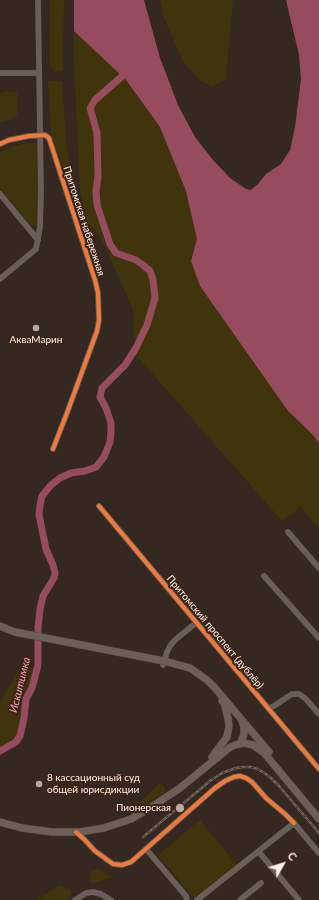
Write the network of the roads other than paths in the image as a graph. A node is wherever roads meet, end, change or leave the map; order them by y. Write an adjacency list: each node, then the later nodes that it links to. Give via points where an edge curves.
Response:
1 (38, 0): 2 (street)
2 (38, 72): 3 (street); 4 (street)
3 (0, 73)
4 (40, 135): 5 (street, via 13,139); 7 (street, via 41,192); 9 (street, Притомская набережная, via 47,136 51,142 95,280 99,309 97,331)
5 (0, 144)
6 (0, 194): 7 (street)
7 (38, 240): 8 (street, via 36,249)
8 (0, 278)
9 (52, 449)
10 (99, 506): 14 (street, Притомский проспект (дублёр))
11 (288, 532): 12 (street)
12 (319, 568)
13 (264, 576): 18 (street)
14 (197, 622): 19 (street, via 175,640 167,652); 21 (street, Притомский проспект (дублёр))
15 (0, 626): 17 (main road)
16 (0, 629): 17 (main road)
17 (18, 634): 19 (main road)
18 (319, 638)
19 (164, 663): 20 (main road, via 203,681); 23 (main road, via 190,668 198,674 215,688)
20 (224, 702): 23 (main road); 27 (main road, via 229,726 227,737)
21 (268, 708): 22 (street, via 292,694 298,694); 28 (street, Притомский проспект (дублёр))
22 (319, 714)
23 (243, 724): 24 (main road, via 244,734); 25 (main road); 26 (main road)
24 (241, 742): 25 (main road); 26 (main road); 27 (main road, via 231,742); 34 (main road, via 229,748 180,788 131,819 104,828)
25 (257, 742): 26 (main road)
26 (267, 753): 29 (main road); 31 (main road)
27 (212, 757): 30 (main road, via 144,808 105,824 93,827 55,828)
28 (319, 769)
29 (319, 812)
30 (0, 817)
31 (319, 819)
32 (0, 822): 34 (main road, via 28,829)
33 (294, 823): 35 (street, via 252,782 240,776 234,777 215,788); 36 (street); 37 (street)
34 (76, 832): 35 (street, via 113,864 131,862)
35 (146, 849): 41 (street)
36 (259, 852): 42 (street); 44 (street)
37 (319, 853)
38 (261, 883): 43 (street)
39 (75, 900): 40 (street, via 93,892)
40 (111, 900)
41 (187, 900)
42 (197, 900)
43 (240, 900)
44 (299, 900)

